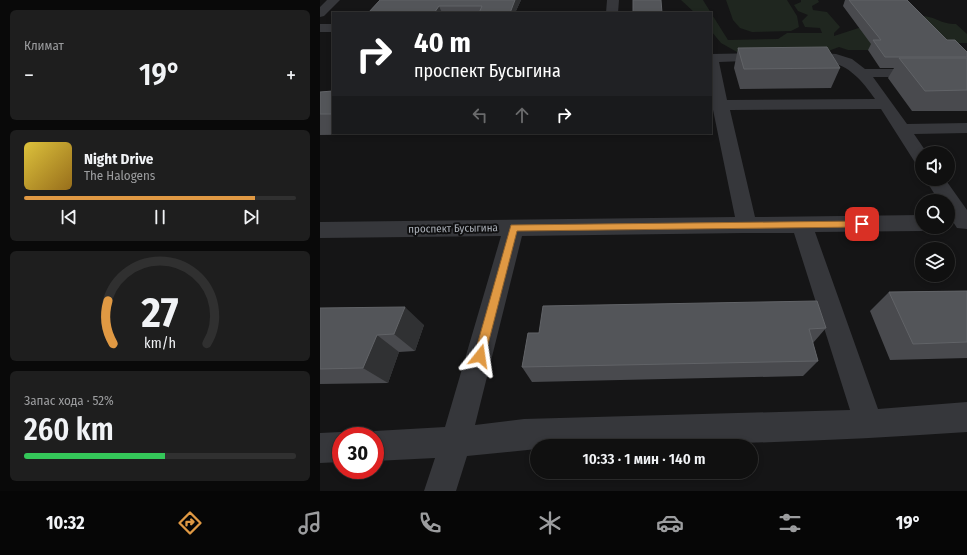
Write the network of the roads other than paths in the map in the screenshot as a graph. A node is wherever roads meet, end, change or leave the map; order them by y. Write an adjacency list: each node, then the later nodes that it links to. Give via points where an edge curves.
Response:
1 (334, 0): 4 (street)
2 (612, 0): 3 (street)
3 (612, 12)
4 (320, 13)
5 (320, 28): 6 (street)
6 (332, 28)
7 (712, 58): 9 (street, via 830,57 848,62)
8 (712, 66): 11 (street)
9 (862, 73): 10 (street); 12 (street)
10 (967, 73)
11 (716, 96): 12 (street); 20 (street)
12 (885, 104): 14 (street)
13 (967, 128): 14 (street)
14 (901, 129): 15 (street)
15 (915, 150)
16 (939, 186): 17 (street)
17 (960, 222)
18 (915, 223): 19 (street, проспект Бусыгина)
19 (802, 225): 20 (street, проспект Бусыгина); 24 (street)
20 (747, 226): 21 (street, проспект Бусыгина)
21 (514, 227): 22 (street, проспект Бусыгина); 25 (street)
22 (320, 230)
23 (967, 417): 24 (street)
24 (869, 424): 25 (street, via 524,434)
25 (456, 442): 26 (street); 29 (street)
26 (384, 446)
27 (332, 447): 28 (street)
28 (320, 448)
29 (440, 491)

